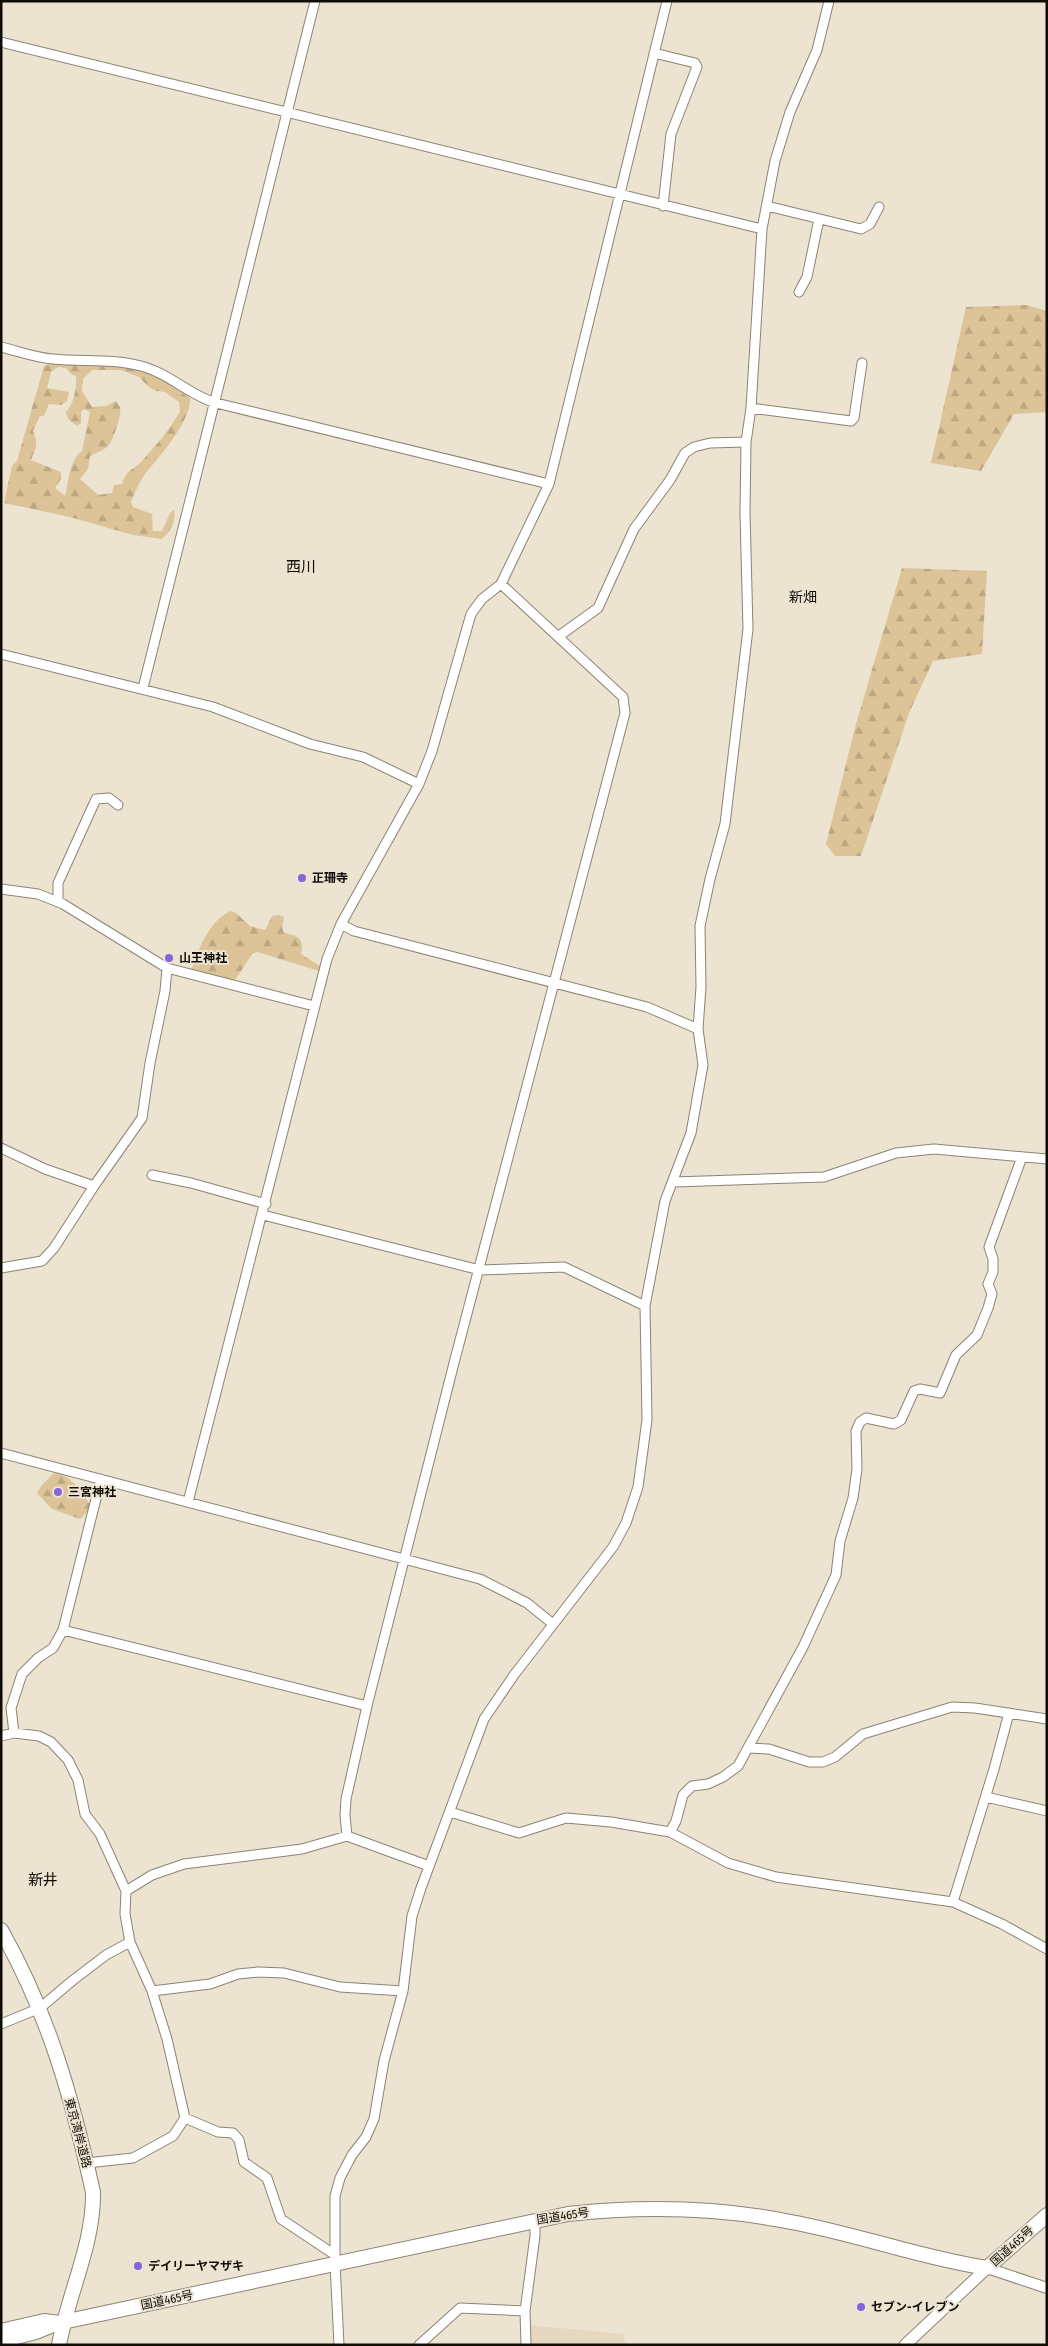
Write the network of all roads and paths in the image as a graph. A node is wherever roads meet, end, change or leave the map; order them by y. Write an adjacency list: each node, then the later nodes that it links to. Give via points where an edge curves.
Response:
1 (315, 1): 6 (street)
2 (667, 1): 5 (street)
3 (830, 1): 9 (street, via 817,50 787,120)
4 (1, 42): 6 (street)
5 (654, 53): 7 (street); 8 (street, via 697,67 671,134)
6 (288, 113): 7 (street); 16 (street)
7 (619, 195): 8 (street); 19 (street)
8 (663, 206): 12 (street)
9 (766, 206): 11 (street); 12 (street)
10 (879, 207): 11 (street, via 870,224 861,229)
11 (819, 219): 13 (street, via 808,270)
12 (762, 229): 17 (street)
13 (799, 292)
14 (1, 347): 16 (street, via 51,359 118,360 143,366)
15 (862, 363): 17 (street, via 851,421)
16 (216, 403): 19 (street); 23 (street)
17 (751, 408): 18 (street)
18 (746, 442): 21 (street, via 710,443 694,446 685,453 670,480 634,529 598,608); 32 (street, via 748,629 726,824 700,926)
19 (550, 484): 20 (street)
20 (501, 584): 21 (street); 24 (street, via 482,599 471,614 435,742)
21 (559, 636): 30 (street, via 623,697 626,713)
22 (1, 654): 23 (street)
23 (143, 688): 24 (street, via 213,708 310,744 363,757)
24 (419, 784): 28 (street)
25 (118, 805): 27 (street, via 109,798 96,799 58,883)
26 (1, 889): 27 (street, via 38,894)
27 (58, 902): 29 (street)
28 (341, 924): 30 (street, via 354,932); 31 (street)
29 (167, 968): 31 (street); 38 (street, via 142,1118)
30 (554, 983): 32 (street, via 647,1007); 42 (street)
31 (314, 1006): 39 (street)
32 (698, 1029): 37 (street, via 703,1065 690,1133)
33 (1, 1148): 38 (street, via 45,1169)
34 (1022, 1157): 35 (street); 37 (street, via 934,1149 896,1152 824,1177); 55 (street, via 989,1248 993,1272 988,1284 992,1294 977,1335 956,1355 940,1393 914,1391 901,1420 894,1424 866,1418 860,1422 856,1431 857,1469 853,1498 840,1540 836,1574 794,1664)
35 (1047, 1159)
36 (152, 1175): 39 (street)
37 (674, 1182): 43 (street, via 666,1201)
38 (94, 1186): 41 (street, via 42,1261)
39 (266, 1204): 40 (street)
40 (263, 1215): 42 (street); 46 (street)
41 (1, 1268)
42 (480, 1270): 43 (street, via 564,1267); 47 (street)
43 (646, 1306): 48 (street, via 647,1420 638,1487 626,1524 613,1547)
44 (1, 1453): 45 (street)
45 (101, 1479): 46 (street); 49 (street)
46 (188, 1502): 47 (street)
47 (405, 1558): 48 (street, via 480,1579 527,1603); 50 (street)
48 (552, 1624): 58 (street, via 484,1719)
49 (63, 1630): 50 (street); 53 (street, via 53,1648 22,1674 11,1708)
50 (367, 1706): 60 (street, via 346,1799)
51 (1008, 1713): 52 (street); 55 (street, via 952,1707 863,1734 836,1757 823,1762 809,1762 769,1749); 56 (street)
52 (1047, 1719)
53 (14, 1733): 54 (street); 62 (street, via 39,1736 51,1742 68,1760 78,1780 85,1814 100,1834)
54 (1, 1736)
55 (749, 1748): 59 (street, via 738,1766 723,1777 708,1784 692,1786 683,1795)
56 (986, 1797): 57 (street); 63 (street)
57 (1047, 1811)
58 (450, 1812): 59 (street, via 519,1833 566,1818); 61 (street)
59 (670, 1832): 63 (street, via 728,1863 776,1877)
60 (347, 1836): 61 (street); 62 (street, via 302,1849 184,1864 152,1875)
61 (429, 1866): 68 (street, via 412,1916)
62 (126, 1892): 65 (street, via 125,1914)
63 (953, 1902): 66 (street)
64 (1, 1930): 69 (highway, 東京湾岸道路)
65 (130, 1942): 67 (street); 69 (street, via 106,1956)
66 (1047, 1949)
67 (152, 1991): 68 (street, via 210,1984 238,1974 258,1972 284,1973 340,1987); 71 (street)
68 (403, 1991): 75 (street, via 384,2061 374,2119 366,2138 340,2178 336,2196)
69 (40, 2008): 70 (street); 72 (highway, 東京湾岸道路, via 60,2064)
70 (1, 2024)
71 (185, 2118): 72 (street, via 172,2136 133,2158); 75 (street, via 218,2132 233,2133 244,2162 267,2178 281,2219)
72 (87, 2163): 79 (highway, 東京湾岸道路, via 94,2210)
73 (1047, 2215): 76 (highway, 国道465号)
74 (535, 2220): 75 (highway, 国道465号); 76 (highway, 国道465号, via 621,2209 746,2214); 78 (street)
75 (335, 2259): 79 (highway, 国道465号); 83 (street)
76 (987, 2268): 77 (street); 86 (main road)
77 (1047, 2288)
78 (525, 2311): 84 (street, via 460,2308); 85 (street)
79 (63, 2322): 80 (main road, via 44,2320); 81 (main road); 82 (highway, 東京湾岸道路)
80 (1, 2330)
81 (1, 2342)
82 (59, 2345)
83 (339, 2345)
84 (419, 2345)
85 (526, 2345)
86 (905, 2345)

